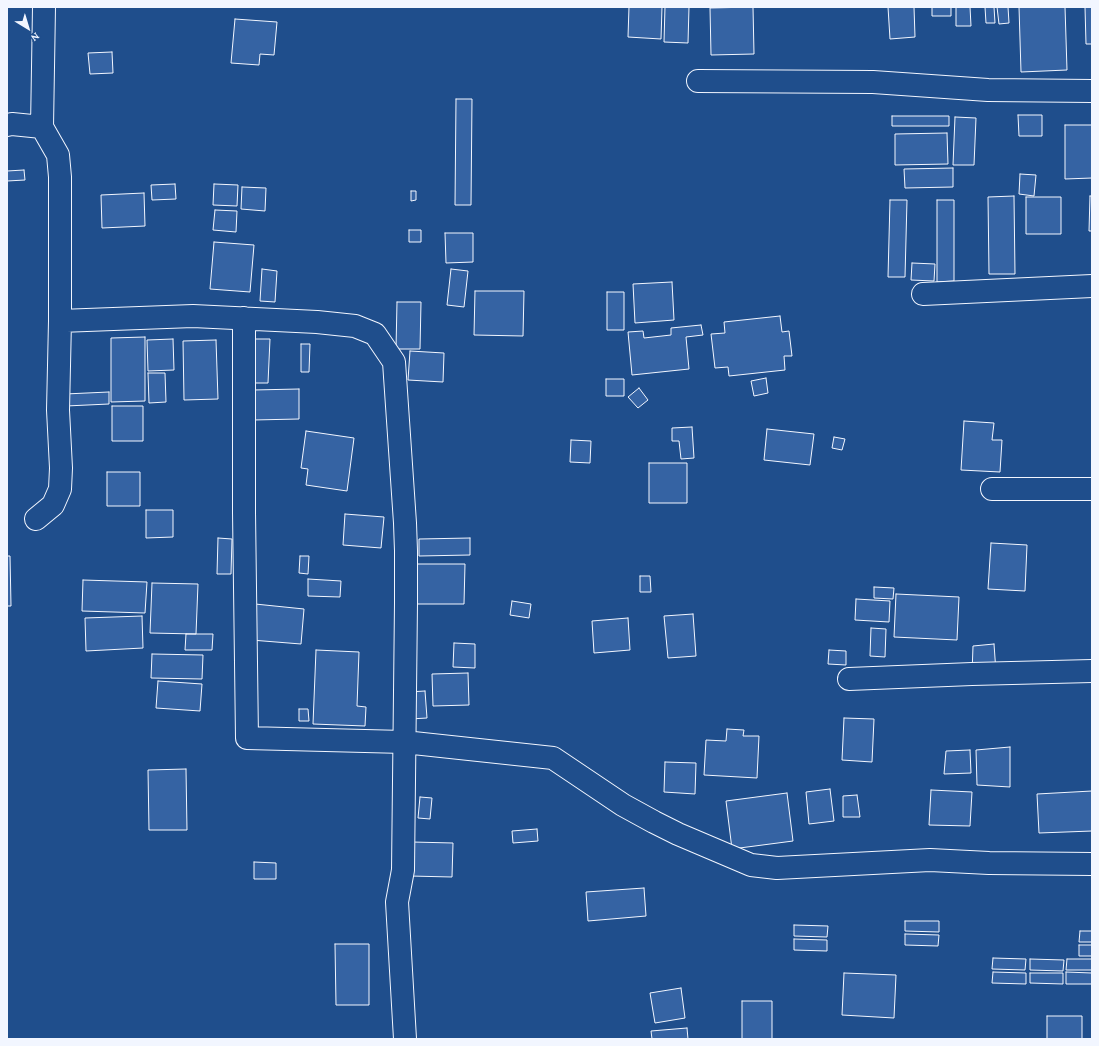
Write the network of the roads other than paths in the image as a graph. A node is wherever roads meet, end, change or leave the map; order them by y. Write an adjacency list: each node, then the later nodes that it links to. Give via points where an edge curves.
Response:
1 (44, 7): 5 (street)
2 (698, 81): 3 (street, via 873,82 988,90)
3 (1092, 91)
4 (7, 124): 5 (street)
5 (42, 127): 9 (street, via 58,155 59,162)
6 (1092, 286): 7 (street)
7 (923, 294)
8 (244, 318): 9 (street, via 193,316); 15 (street, via 355,326 375,334 394,362 405,530); 15 (street, via 247,738)
9 (60, 321): 12 (street, via 60,489 53,505)
10 (992, 489): 11 (street)
11 (1092, 490)
12 (36, 519)
13 (1092, 671): 14 (street)
14 (850, 679)
15 (404, 742): 16 (street, via 553,758 623,805 678,834 751,865 777,868 930,860); 17 (street, via 403,870 397,902)
16 (1092, 864)
17 (405, 1039)

